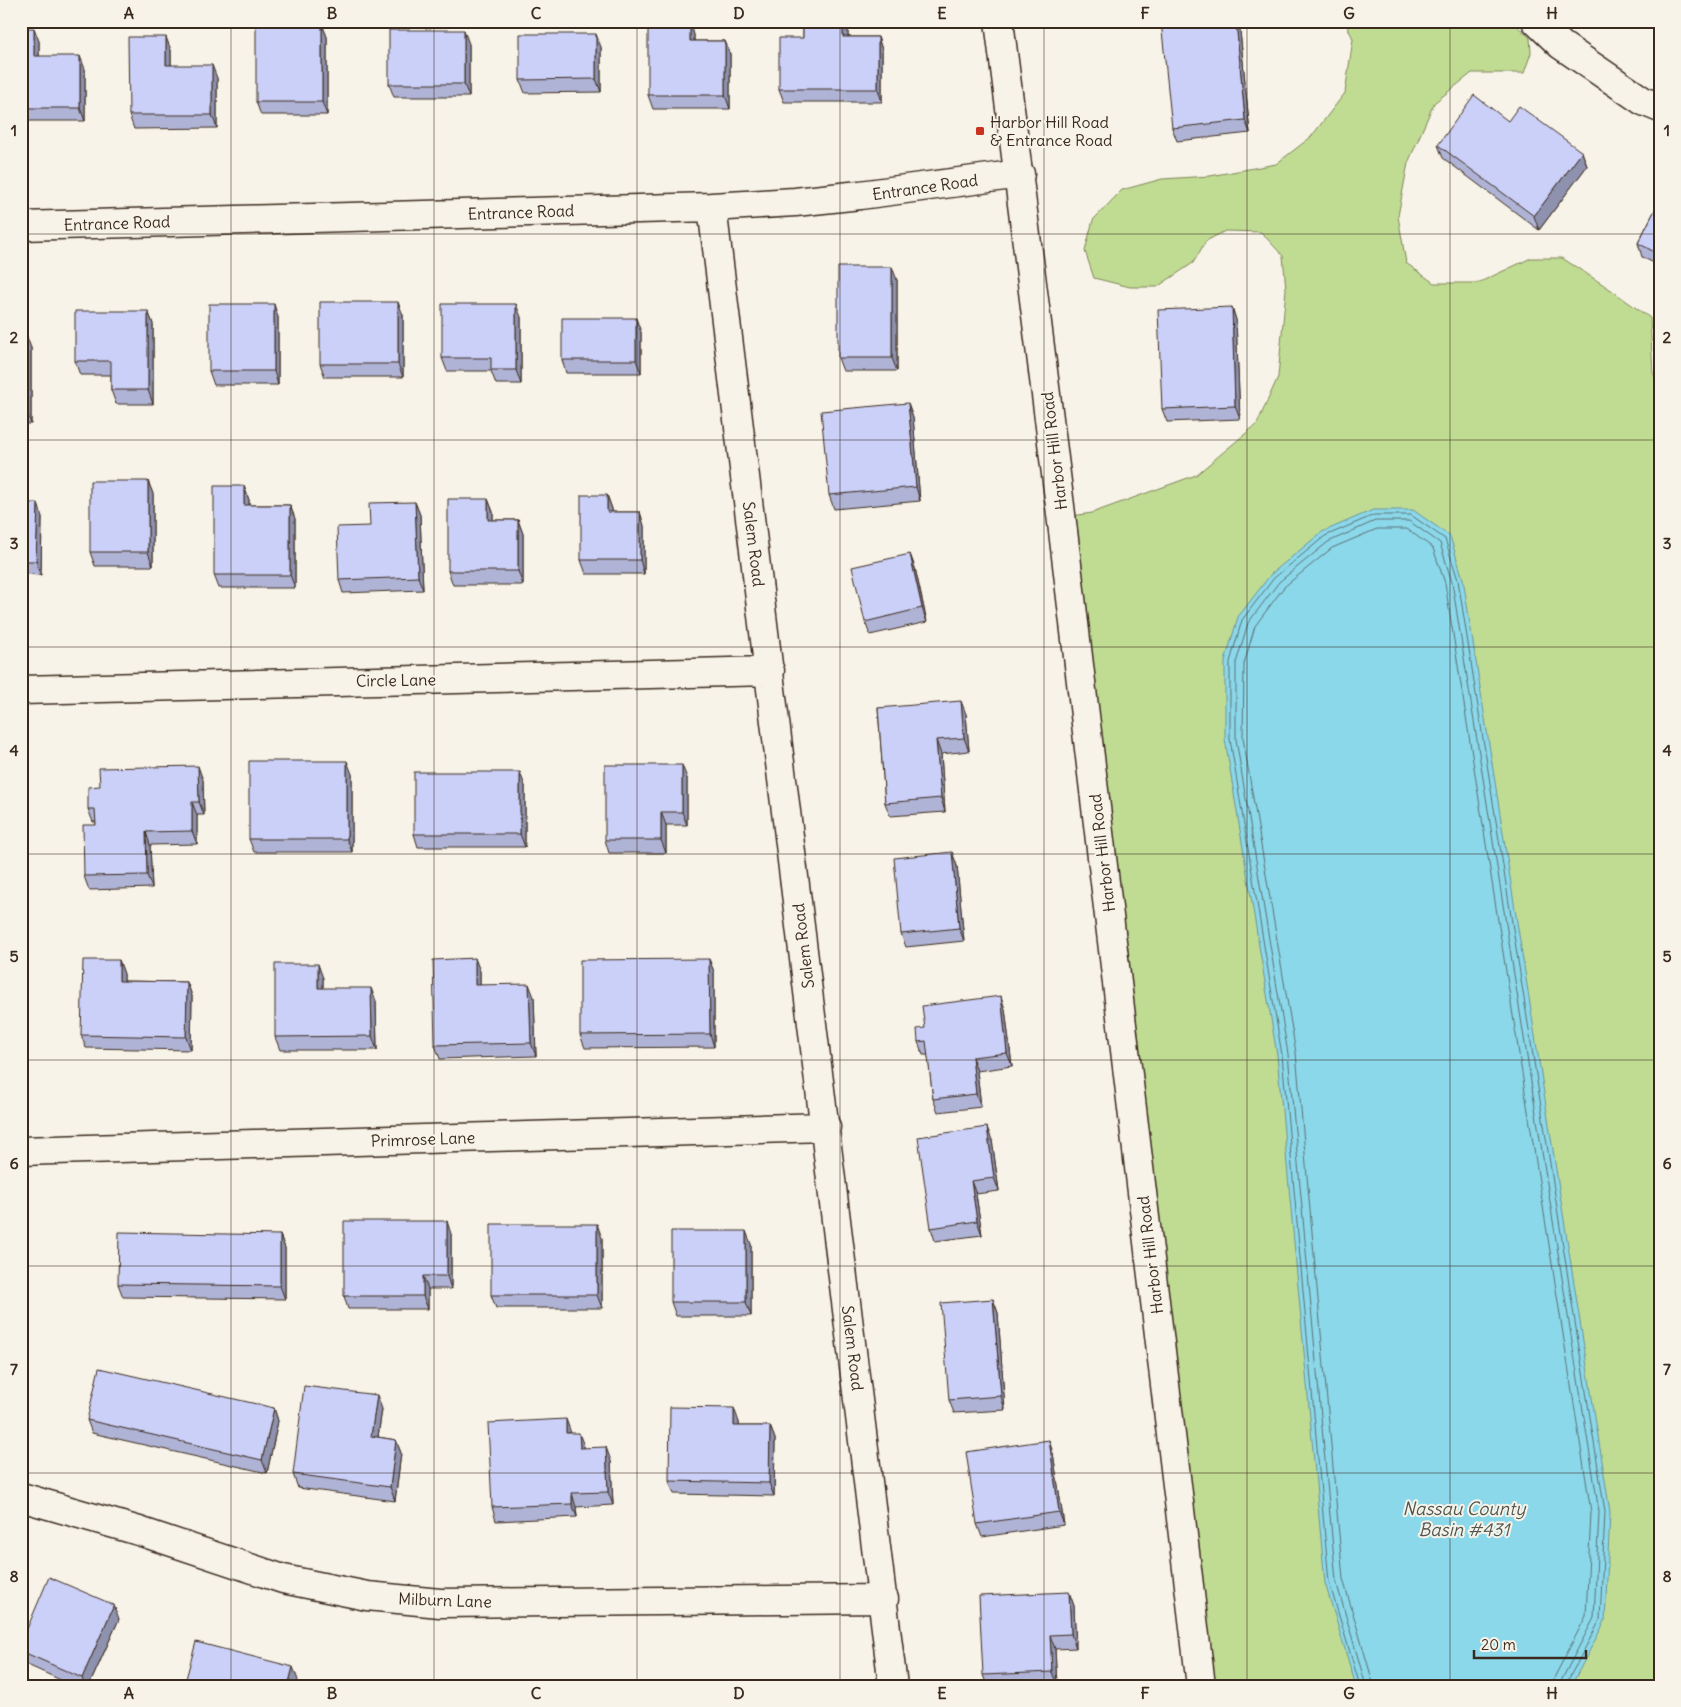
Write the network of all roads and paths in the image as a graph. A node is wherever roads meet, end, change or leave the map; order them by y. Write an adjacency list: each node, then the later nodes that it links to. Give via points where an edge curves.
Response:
1 (1000, 21): 4 (street, Harbor Hill Road)
2 (1536, 21): 3 (street, via 1561,45)
3 (1660, 108)
4 (1020, 174): 5 (street, Entrance Road, via 860,196); 14 (street, Harbor Hill Road)
5 (712, 207): 6 (street, Entrance Road); 7 (street, Salem Road)
6 (21, 226)
7 (770, 671): 8 (street, Circle Lane); 9 (street, Salem Road)
8 (21, 690)
9 (826, 1127): 10 (street, Primrose Lane); 12 (street, Salem Road)
10 (21, 1151)
11 (21, 1497): 12 (street, Milburn Lane, via 139,1530 283,1579 366,1596 440,1603)
12 (884, 1599): 13 (street, Salem Road)
13 (893, 1686)
14 (1202, 1686)

